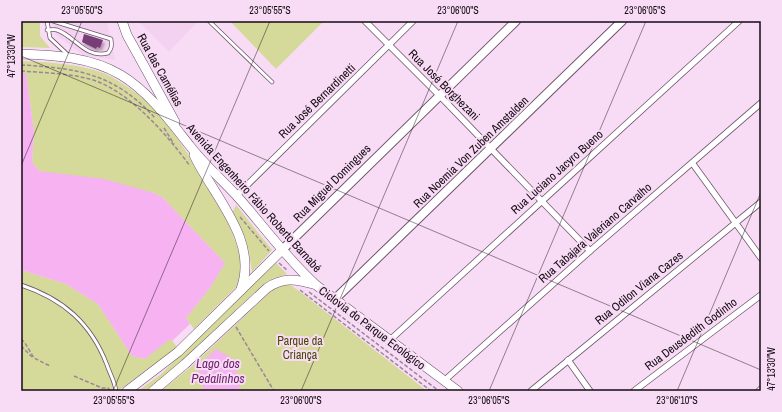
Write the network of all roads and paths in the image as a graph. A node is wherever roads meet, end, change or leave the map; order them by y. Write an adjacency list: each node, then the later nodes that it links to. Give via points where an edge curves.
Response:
1 (47, 21): 10 (lane)
2 (54, 21): 10 (lane, via 111,39 110,50 102,55 89,51 57,30)
3 (209, 21): 16 (lane)
4 (365, 21): 11 (street, Rua José Borghezani)
5 (413, 21): 11 (street, Rua José Bernardinetti)
6 (516, 21): 17 (main road, Rua Miguel Domingues)
7 (622, 21): 23 (main road, Rua Noemia Von Zuben Amstalden)
8 (739, 21): 26 (street, Rua Luciano Jacyro Bueno)
9 (122, 22): 21 (main road, Rua das Camélias)
10 (47, 30): 13 (lane, via 55,44)
11 (389, 46): 17 (street, Rua José Borghezani); 25 (street, Rua José Bernardinetti)
12 (21, 54): 13 (main road, Avenida Engenheiro Fábio Roberto Barnabé)
13 (73, 58): 21 (main road, Avenida Engenheiro Fábio Roberto Barnabé, via 100,65 122,75 150,99)
14 (21, 65): 19 (path, via 100,76 135,99)
15 (21, 71): 20 (path, via 59,74 98,82 134,105 174,145)
16 (272, 82)
17 (439, 95): 23 (street, Rua José Borghezani); 30 (main road, Rua Miguel Domingues)
18 (761, 103): 24 (street, Rua Tabajara Valeriano Carvalho)
19 (159, 121)
20 (164, 126)
21 (179, 131): 22 (main road, Avenida Engenheiro Fábio Roberto Barnabé)
22 (191, 147): 25 (main road, Avenida Engenheiro Fábio Roberto Barnabé); 37 (main road, via 238,234 244,251 246,268)
23 (491, 149): 26 (street, Rua José Borghezani); 40 (main road, Rua Noemia Von Zuben Amstalden)
24 (693, 164): 29 (street); 31 (street, Rua Tabajara Valeriano Carvalho)
25 (236, 196): 30 (main road, Avenida Engenheiro Fábio Roberto Barnabé)
26 (542, 200): 31 (street, Rua José Borghezani); 43 (street, Rua Luciano Jacyro Bueno)
27 (761, 202): 29 (street, Rua Odilon Viana Cazes)
28 (237, 214): 32 (path)
29 (735, 223): 33 (street); 46 (street, Rua Odilon Viana Cazes)
30 (282, 250): 32 (main road, Rua Miguel Domingues); 36 (main road, Avenida Engenheiro Fábio Roberto Barnabé)
31 (590, 251): 49 (street, Rua Tabajara Valeriano Carvalho)
32 (274, 257): 34 (path); 37 (main road, Rua Miguel Domingues)
33 (761, 258)
34 (295, 279): 36 (main road); 41 (main road, via 274,283); 55 (path, via 299,289)
35 (21, 284): 51 (lane, via 64,306 83,322 102,351)
36 (316, 285): 40 (main road, Avenida Engenheiro Fábio Roberto Barnabé)
37 (241, 290): 52 (main road, Rua Miguel Domingues, via 178,352)
38 (308, 291): 56 (path, Ciclovia do Parque Ecológico)
39 (761, 295): 60 (street, Rua Deusdedith Godinho)
40 (335, 299): 43 (main road, Avenida Engenheiro Fábio Roberto Barnabé)
41 (232, 321): 53 (main road); 54 (path)
42 (21, 339): 45 (path)
43 (390, 340): 49 (main road, Avenida Engenheiro Fábio Roberto Barnabé)
44 (21, 346): 45 (path)
45 (34, 358): 47 (path)
46 (568, 360): 58 (street, Rua Odilon Viana Cazes); 59 (street)
47 (50, 366)
48 (74, 376): 50 (path)
49 (445, 380): 57 (main road, Avenida Engenheiro Fábio Roberto Barnabé)
50 (110, 391)
51 (116, 391)
52 (127, 391)
53 (153, 391)
54 (274, 391)
55 (431, 391)
56 (439, 391)
57 (458, 391)
58 (531, 391)
59 (590, 391)
60 (634, 391)

